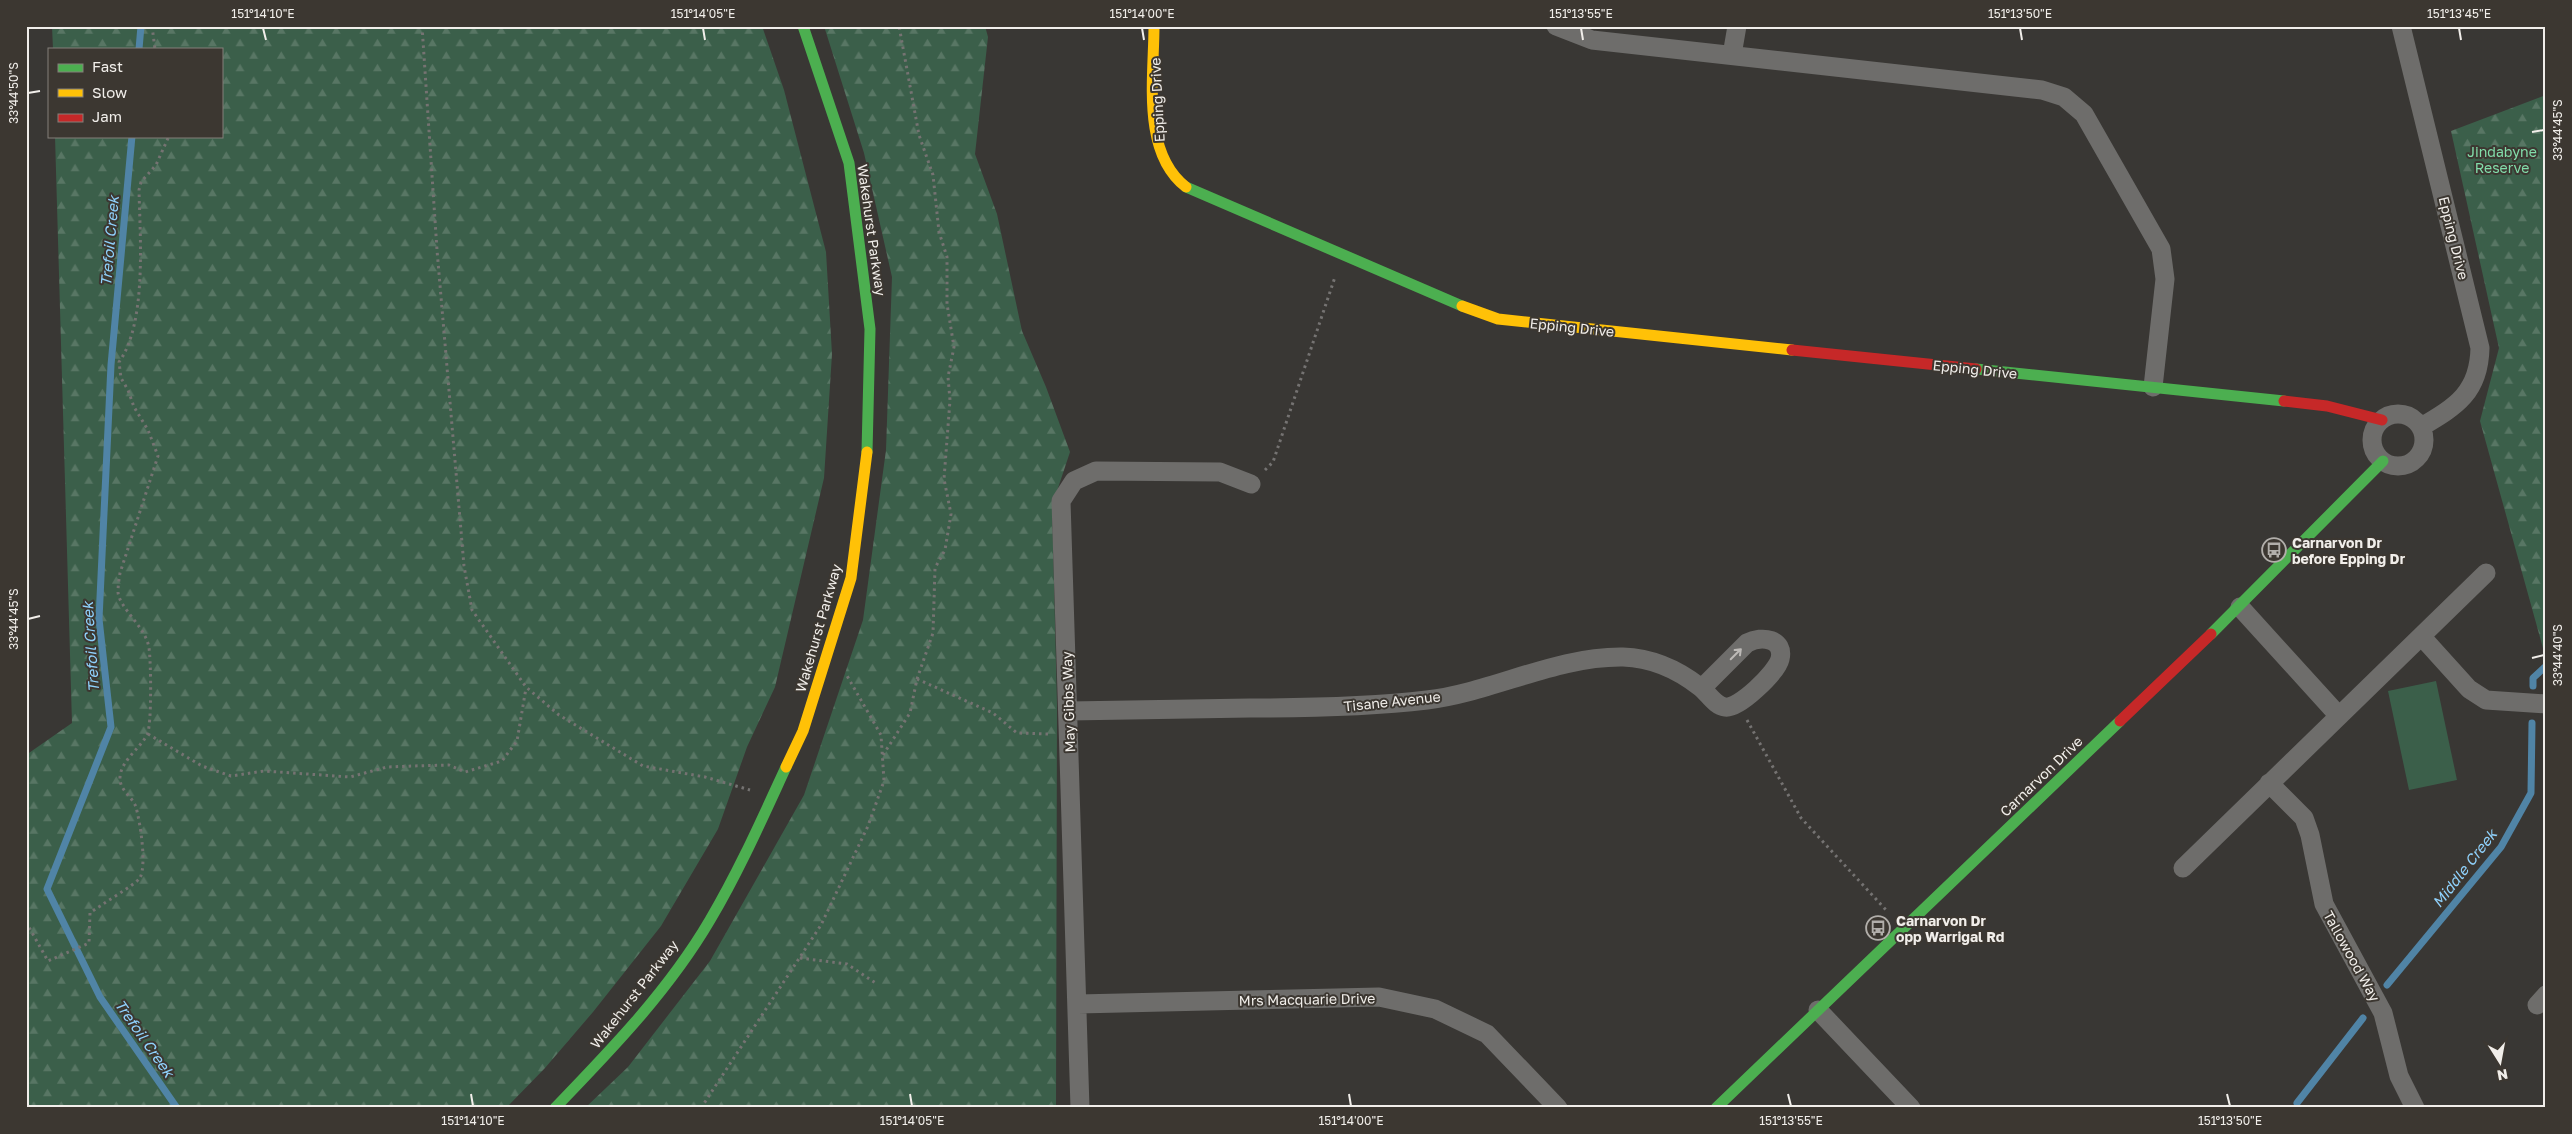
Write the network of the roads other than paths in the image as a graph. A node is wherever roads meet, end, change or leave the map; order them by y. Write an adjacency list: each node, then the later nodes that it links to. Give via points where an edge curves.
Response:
1 (803, 26): 23 (street, Wakehurst Parkway, via 849,163 870,329 867,464 851,578 803,731 743,861 709,922 660,992)
2 (1154, 26): 7 (street, Epping Drive, via 1156,135 1171,174 1188,188 1473,311 1498,319)
3 (1556, 26): 6 (street, via 1592,40)
4 (1737, 26): 6 (street)
5 (2401, 26): 9 (street, Epping Drive, via 2480,348 2479,368 2470,392)
6 (1732, 55): 7 (street, via 2042,90 2064,97 2084,114 2161,249 2165,279)
7 (2153, 387): 8 (street, Epping Drive, via 2327,406)
8 (2382, 420): 9 (street, via 2390,415 2408,415); 10 (street, via 2372,440 2374,449)
9 (2421, 427): 10 (street, via 2424,444 2415,460 2398,466)
10 (2383, 460): 13 (street, Carnarvon Drive)
11 (1251, 484): 17 (street, May Gibbs Way, via 1220,472 1096,471 1074,482 1061,501)
12 (2486, 573): 14 (street)
13 (2240, 607): 18 (street); 22 (street, Carnarvon Drive)
14 (2422, 637): 16 (street, via 2469,689 2486,700); 18 (street)
15 (1702, 688): 15 (street, Tisane Avenue, one-way to 15, via 1756,638 1774,642 1780,652 1776,669 1734,707 1724,707); 17 (street, Tisane Avenue, via 1678,671 1656,662 1623,657 1585,661 1429,700 1338,708)
16 (2546, 704)
17 (1069, 711): 21 (street, May Gibbs Way)
18 (2340, 716): 19 (street)
19 (2269, 783): 20 (street); 28 (street, Tallowood Way, via 2304,818 2324,904 2383,1013 2399,1076)
20 (2183, 868)
21 (1078, 1004): 24 (street, May Gibbs Way); 25 (street, Mrs Macquarie Drive, via 1379,997 1435,1009 1487,1034)
22 (1818, 1010): 26 (street, Carnarvon Drive); 27 (street)
23 (555, 1108)
24 (1080, 1108)
25 (1558, 1108)
26 (1716, 1108)
27 (1911, 1108)
28 (2416, 1108)

